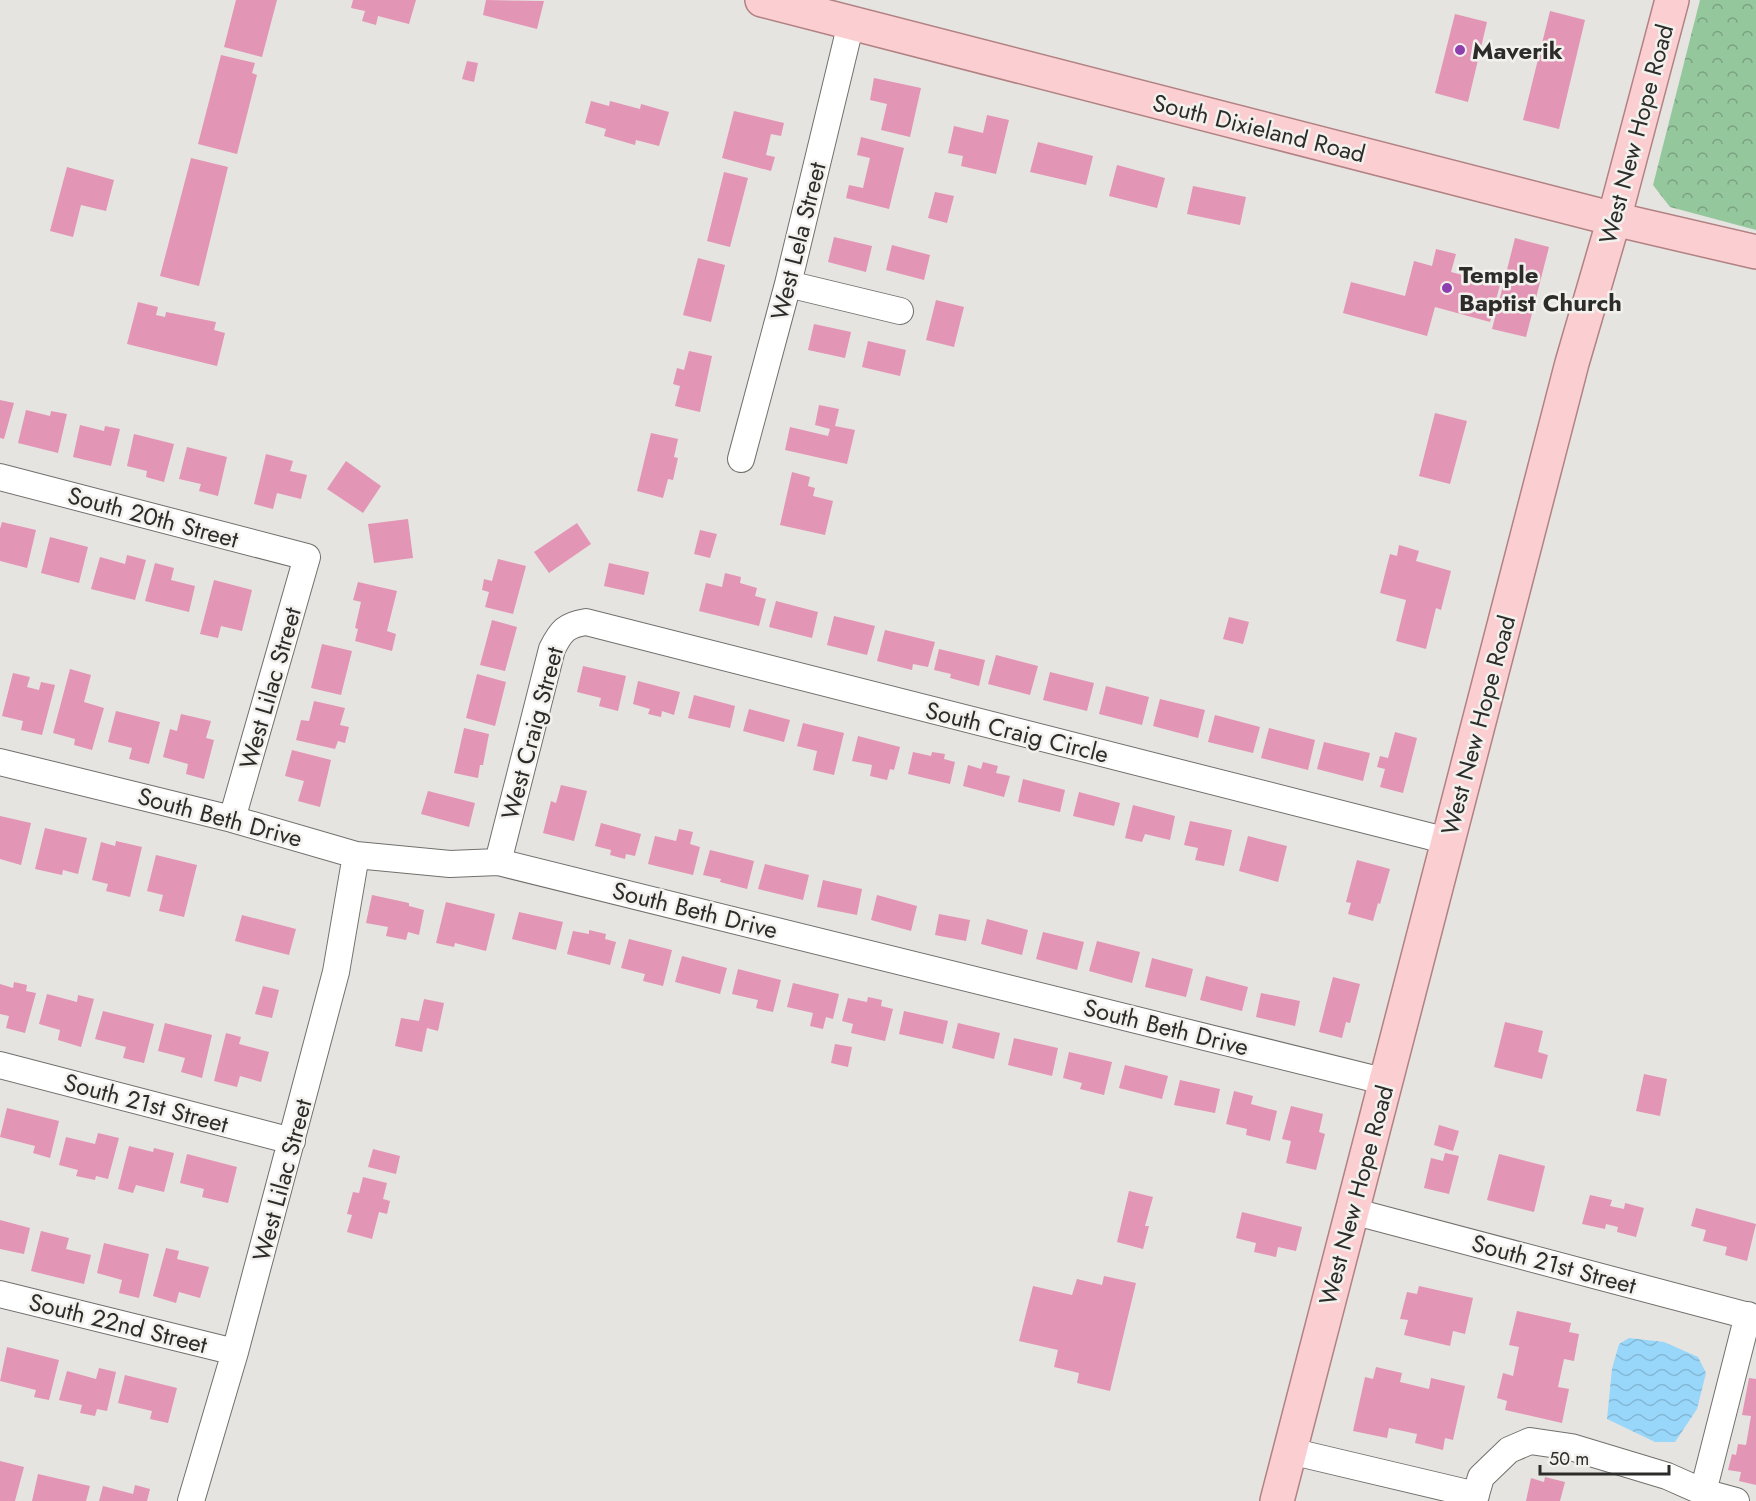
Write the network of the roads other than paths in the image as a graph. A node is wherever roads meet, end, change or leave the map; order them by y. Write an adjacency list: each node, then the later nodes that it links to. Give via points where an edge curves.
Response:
1 (762, 0): 3 (main road, South Dixieland Road)
2 (1672, 0): 4 (main road, West New Hope Road)
3 (851, 23): 4 (main road, South Dixieland Road); 6 (street, West Lela Street)
4 (1614, 219): 5 (main road, South Dixieland Road); 14 (main road, West New Hope Road, via 1572,363)
5 (1756, 252)
6 (788, 284): 7 (street); 8 (street, West Lela Street)
7 (900, 311)
8 (741, 459)
9 (0, 477): 10 (street, South 20th Street)
10 (307, 557): 13 (street, West Lilac Street)
11 (586, 622): 14 (street, South Craig Circle); 16 (street, West Craig Street, via 571,625 560,634 552,649)
12 (0, 762): 13 (street, South Beth Drive)
13 (232, 819): 15 (street, South Beth Drive)
14 (1448, 841): 18 (main road, West New Hope Road)
15 (356, 855): 16 (street, South Beth Drive, via 450,864); 19 (street, West Lilac Street, via 336,972)
16 (498, 862): 18 (street, South Beth Drive)
17 (0, 1065): 19 (street, South 21st Street)
18 (1386, 1082): 20 (main road, West New Hope Road)
19 (292, 1141): 23 (street, West Lilac Street)
20 (1352, 1211): 22 (street, South 21st Street); 24 (main road, West New Hope Road)
21 (0, 1294): 23 (street, South 22nd Street)
22 (1752, 1317): 25 (street)
23 (235, 1352): 27 (street, West Lilac Street)
24 (1290, 1451): 26 (street); 28 (main road, West New Hope Road)
25 (1703, 1492): 26 (street, via 1667,1476 1571,1447 1530,1441 1509,1450 1481,1477); 29 (street)
26 (1475, 1498)
27 (191, 1501)
28 (1277, 1501)
29 (1736, 1501)

